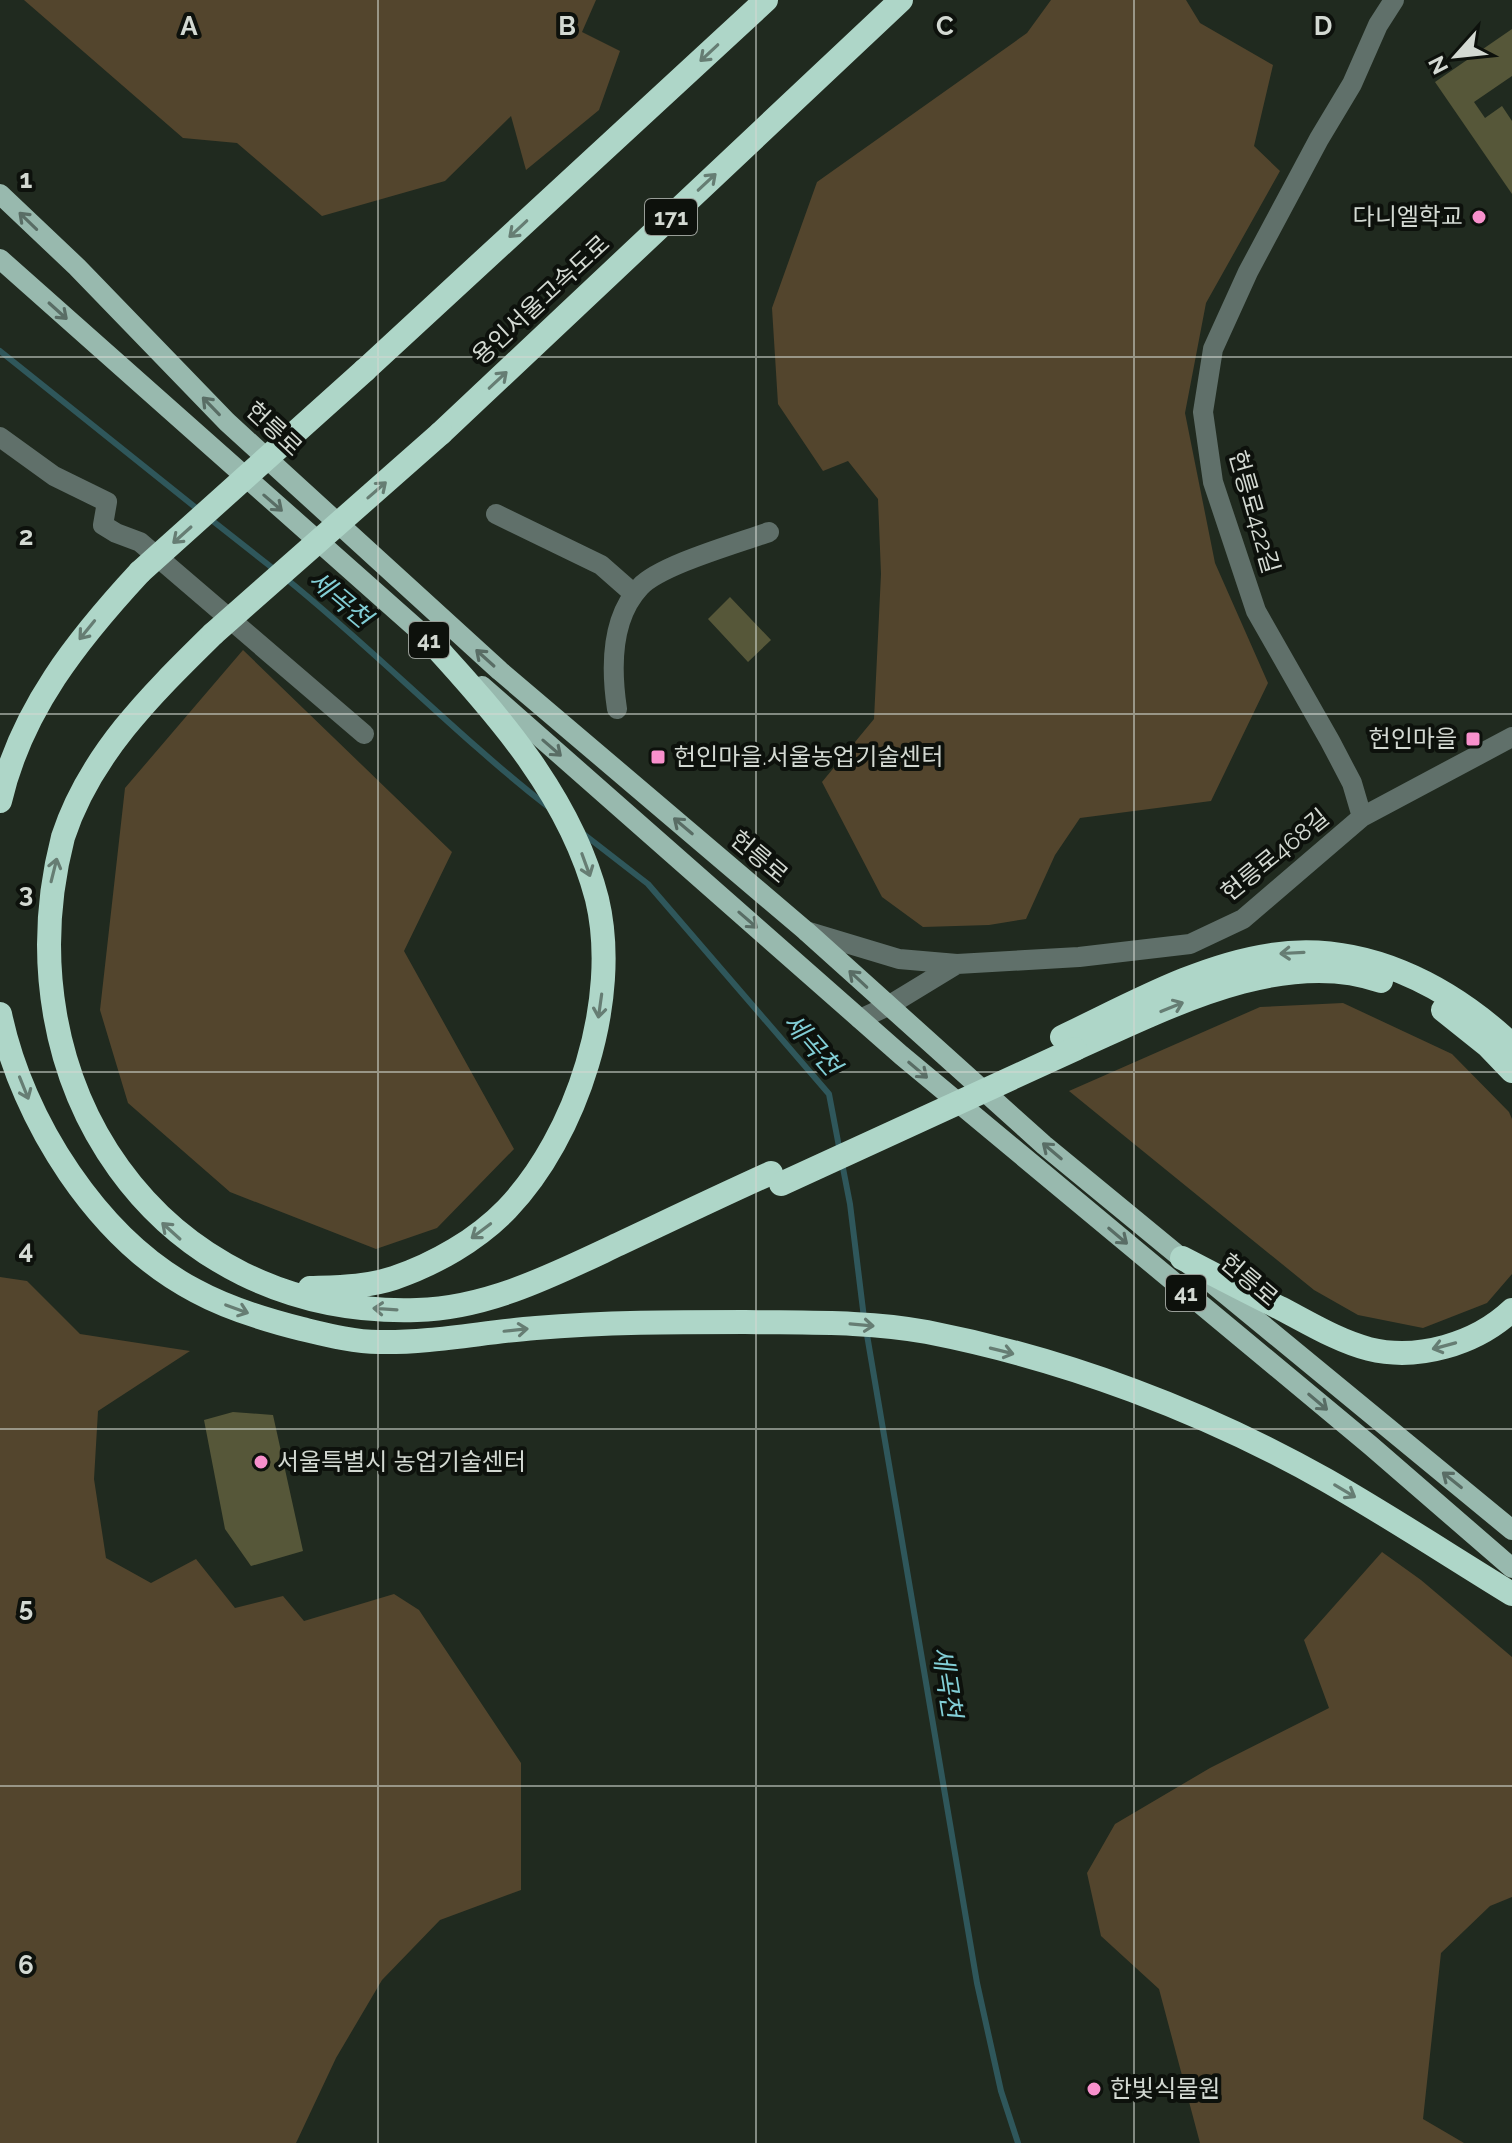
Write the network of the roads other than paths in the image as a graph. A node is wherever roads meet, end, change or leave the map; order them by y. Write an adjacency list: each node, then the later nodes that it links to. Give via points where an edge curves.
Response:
1 (766, 0): 14 (highway, one-way to 14, bridge, via 140,572 58,670 23,736)
2 (901, 0): 26 (highway, 용인서울고속도로 / 171, one-way to 2, bridge, via 181,1240 130,1191 105,1159 69,1090 45,979 44,943 52,876 87,781 159,687 213,634 441,433)
3 (1394, 0): 15 (street, 헌릉로422길, via 1248,272 1213,349 1203,412 1213,482 1256,611 1352,783)
4 (0, 194): 16 (main road, 헌릉로 / 41, one-way to 4, via 394,575 227,422)
5 (0, 259): 10 (main road, 헌릉로 / 41, one-way to 10)
6 (0, 437): 12 (street, via 54,476 107,502 103,525 140,542)
7 (496, 514): 9 (street, via 601,565)
8 (769, 532): 9 (street, via 683,563 642,584)
9 (634, 594): 11 (street, via 616,642 612,676)
10 (431, 642): 20 (main road, 헌릉로 / 41, one-way to 20); 26 (highway, one-way to 26, via 515,738 558,805 587,866 602,929 603,978 586,1071 536,1171 505,1210 449,1252 392,1278 348,1287)
11 (617, 709)
12 (364, 734)
13 (1512, 737): 15 (street, 헌릉로468길)
14 (0, 801)
15 (1362, 817): 17 (street, 헌릉로468길, via 1243,919 1190,944)
16 (806, 931): 17 (street, 헌릉로468길, via 899,959); 18 (main road, 헌릉로 / 41, one-way to 16)
17 (957, 964): 18 (street, 헌릉로468길)
18 (888, 1006): 20 (street, 헌릉로468길); 25 (main road, 헌릉로 / 41, one-way to 18, via 1044,1145)
19 (0, 1014): 28 (highway, one-way to 28, via 45,1132 84,1193 135,1248 193,1290)
20 (860, 1019): 30 (main road, 헌릉로 / 41, one-way to 30)
21 (1068, 1043): 22 (highway, one-way to 21, via 1470,1008 1418,978 1371,961 1306,952 1216,969 1169,988); 23 (highway, one-way to 23, via 1237,983 1327,972 1366,976 1425,999 1465,1025); 24 (highway)
22 (1512, 1045)
23 (1512, 1071)
24 (776, 1178): 26 (highway, one-way to 26, via 540,1281 459,1306 367,1308); 28 (highway, via 547,1292 494,1312 374,1330)
25 (1182, 1258): 27 (highway, one-way to 25, via 1487,1329 1450,1345 1412,1352 1372,1349 1334,1336); 29 (main road, 헌릉로 / 41, one-way to 25)
26 (261, 1285)
27 (1512, 1310)
28 (272, 1322): 31 (highway, one-way to 31, via 377,1343 649,1321 798,1321 926,1332 1104,1380 1243,1437 1324,1479)
29 (1512, 1530)
30 (1512, 1568)
31 (1512, 1594)

